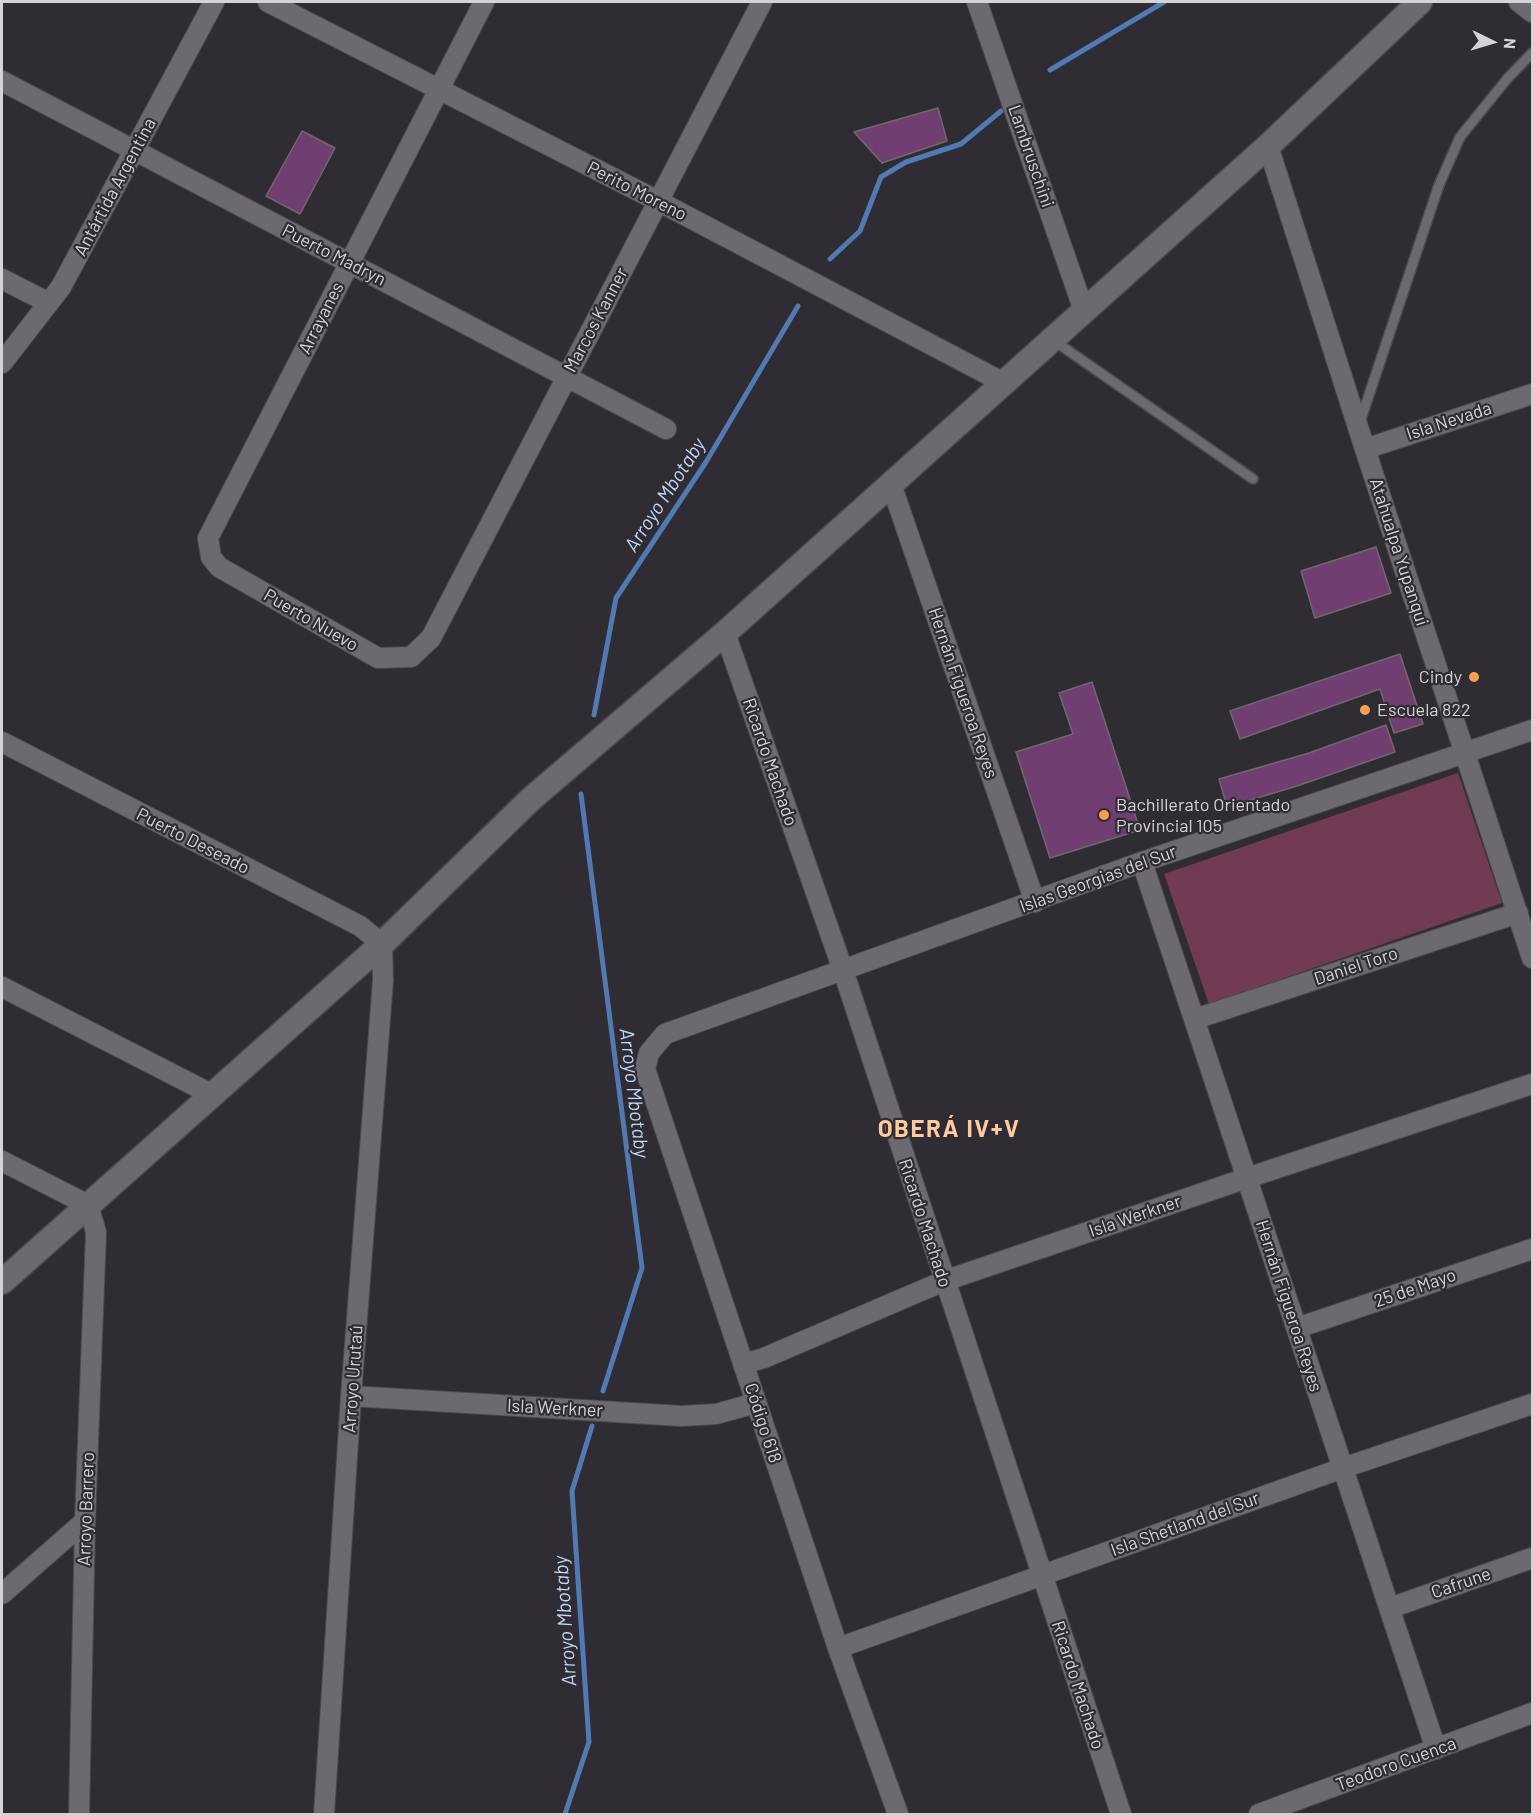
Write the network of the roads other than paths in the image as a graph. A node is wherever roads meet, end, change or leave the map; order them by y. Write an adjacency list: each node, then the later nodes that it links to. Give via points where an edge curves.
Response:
1 (214, 2): 13 (street, Antártida Argentina)
2 (268, 2): 11 (street, Perito Moreno)
3 (484, 2): 11 (street, Arrayanes)
4 (762, 2): 14 (street, Marcos Kanner)
5 (977, 2): 18 (street, Lambruschini)
6 (1420, 2): 12 (street)
7 (1519, 2): 8 (street)
8 (1533, 12)
9 (1533, 53): 24 (lane, via 1460,137 1439,185)
10 (2, 81): 13 (street, Puerto Madryn)
11 (439, 89): 14 (street, Perito Moreno); 15 (street, Arrayanes)
12 (1268, 146): 18 (street); 24 (street, Atahualpa Yupanqui)
13 (134, 152): 15 (street, Puerto Madryn); 17 (street, Antártida Argentina)
14 (658, 201): 21 (street, Marcos Kanner); 22 (street, Perito Moreno)
15 (349, 262): 21 (street, Puerto Madryn); 29 (street, Arrayanes)
16 (2, 279): 17 (street)
17 (49, 303): 20 (street, Antártida Argentina)
18 (1084, 311): 19 (street)
19 (1052, 340): 22 (street); 27 (lane)
20 (2, 363)
21 (566, 376): 25 (street, Puerto Madryn); 31 (street, Marcos Kanner)
22 (1004, 383): 28 (street)
23 (1533, 394): 26 (street, Isla Nevada)
24 (1358, 428): 26 (street, Atahualpa Yupanqui)
25 (666, 429)
26 (1365, 449): 34 (street, Atahualpa Yupanqui)
27 (1252, 479)
28 (891, 484): 30 (street); 36 (street, Hernán Figueroa Reyes)
29 (208, 538): 31 (street, Puerto Nuevo, via 211,557 219,567 378,658 411,657)
30 (725, 633): 38 (street, via 531,799); 40 (street, Ricardo Machado)
31 (431, 638)
32 (1533, 730): 34 (street, Islas Georgias del Sur)
33 (2, 742): 38 (street, Puerto Deseado, via 360,927)
34 (1466, 754): 35 (street, Islas Georgias del Sur); 37 (street, Atahualpa Yupanqui)
35 (1142, 862): 36 (street, Islas Georgias del Sur); 42 (street, Hernán Figueroa Reyes)
36 (1035, 902): 40 (street, Islas Georgias del Sur)
37 (1518, 914): 39 (street, Atahualpa Yupanqui); 42 (street, Daniel Toro)
38 (382, 944): 45 (street); 54 (street, Arroyo Urutaú, via 383,980)
39 (1533, 958)
40 (843, 970): 43 (street, Islas Georgias del Sur); 50 (street, Ricardo Machado)
41 (2, 987): 45 (street)
42 (1195, 1019): 47 (street, Hernán Figueroa Reyes)
43 (665, 1034): 53 (street, Código 618, via 650,1053 645,1070)
44 (1533, 1084): 47 (street, Isla Werkner)
45 (211, 1094): 48 (street)
46 (2, 1161): 48 (street)
47 (1247, 1178): 50 (street, Isla Werkner); 52 (street, Hernán Figueroa Reyes)
48 (88, 1205): 51 (street); 58 (street, Arroyo Barrero, via 96,1232)
49 (1533, 1249): 52 (street, 25 de Mayo)
50 (944, 1281): 53 (street, Isla Werkner); 60 (street, Ricardo Machado)
51 (2, 1282)
52 (1297, 1328): 57 (street, Hernán Figueroa Reyes)
53 (743, 1364): 55 (street, Código 618)
54 (351, 1396): 55 (street, Isla Werkner, via 682,1416 716,1414); 67 (street, Arroyo Urutaú)
55 (756, 1403): 63 (street, Código 618)
56 (1533, 1404): 57 (street, Isla Shetland del Sur)
57 (1343, 1468): 60 (street, Isla Shetland del Sur); 62 (street, Hernán Figueroa Reyes)
58 (86, 1521): 61 (street); 66 (street, Arroyo Barrero)
59 (1533, 1558): 62 (street, Cafrune)
60 (1042, 1575): 63 (street, Isla Shetland del Sur); 69 (street, Ricardo Machado)
61 (2, 1594)
62 (1390, 1608): 65 (street, Hernán Figueroa Reyes)
63 (838, 1648): 68 (street, Código 618)
64 (1533, 1713): 65 (street, Teodoro Cuenca)
65 (1436, 1749): 70 (street, Teodoro Cuenca)
66 (79, 1815)
67 (324, 1815)
68 (898, 1815)
69 (1121, 1815)
70 (1258, 1815)

